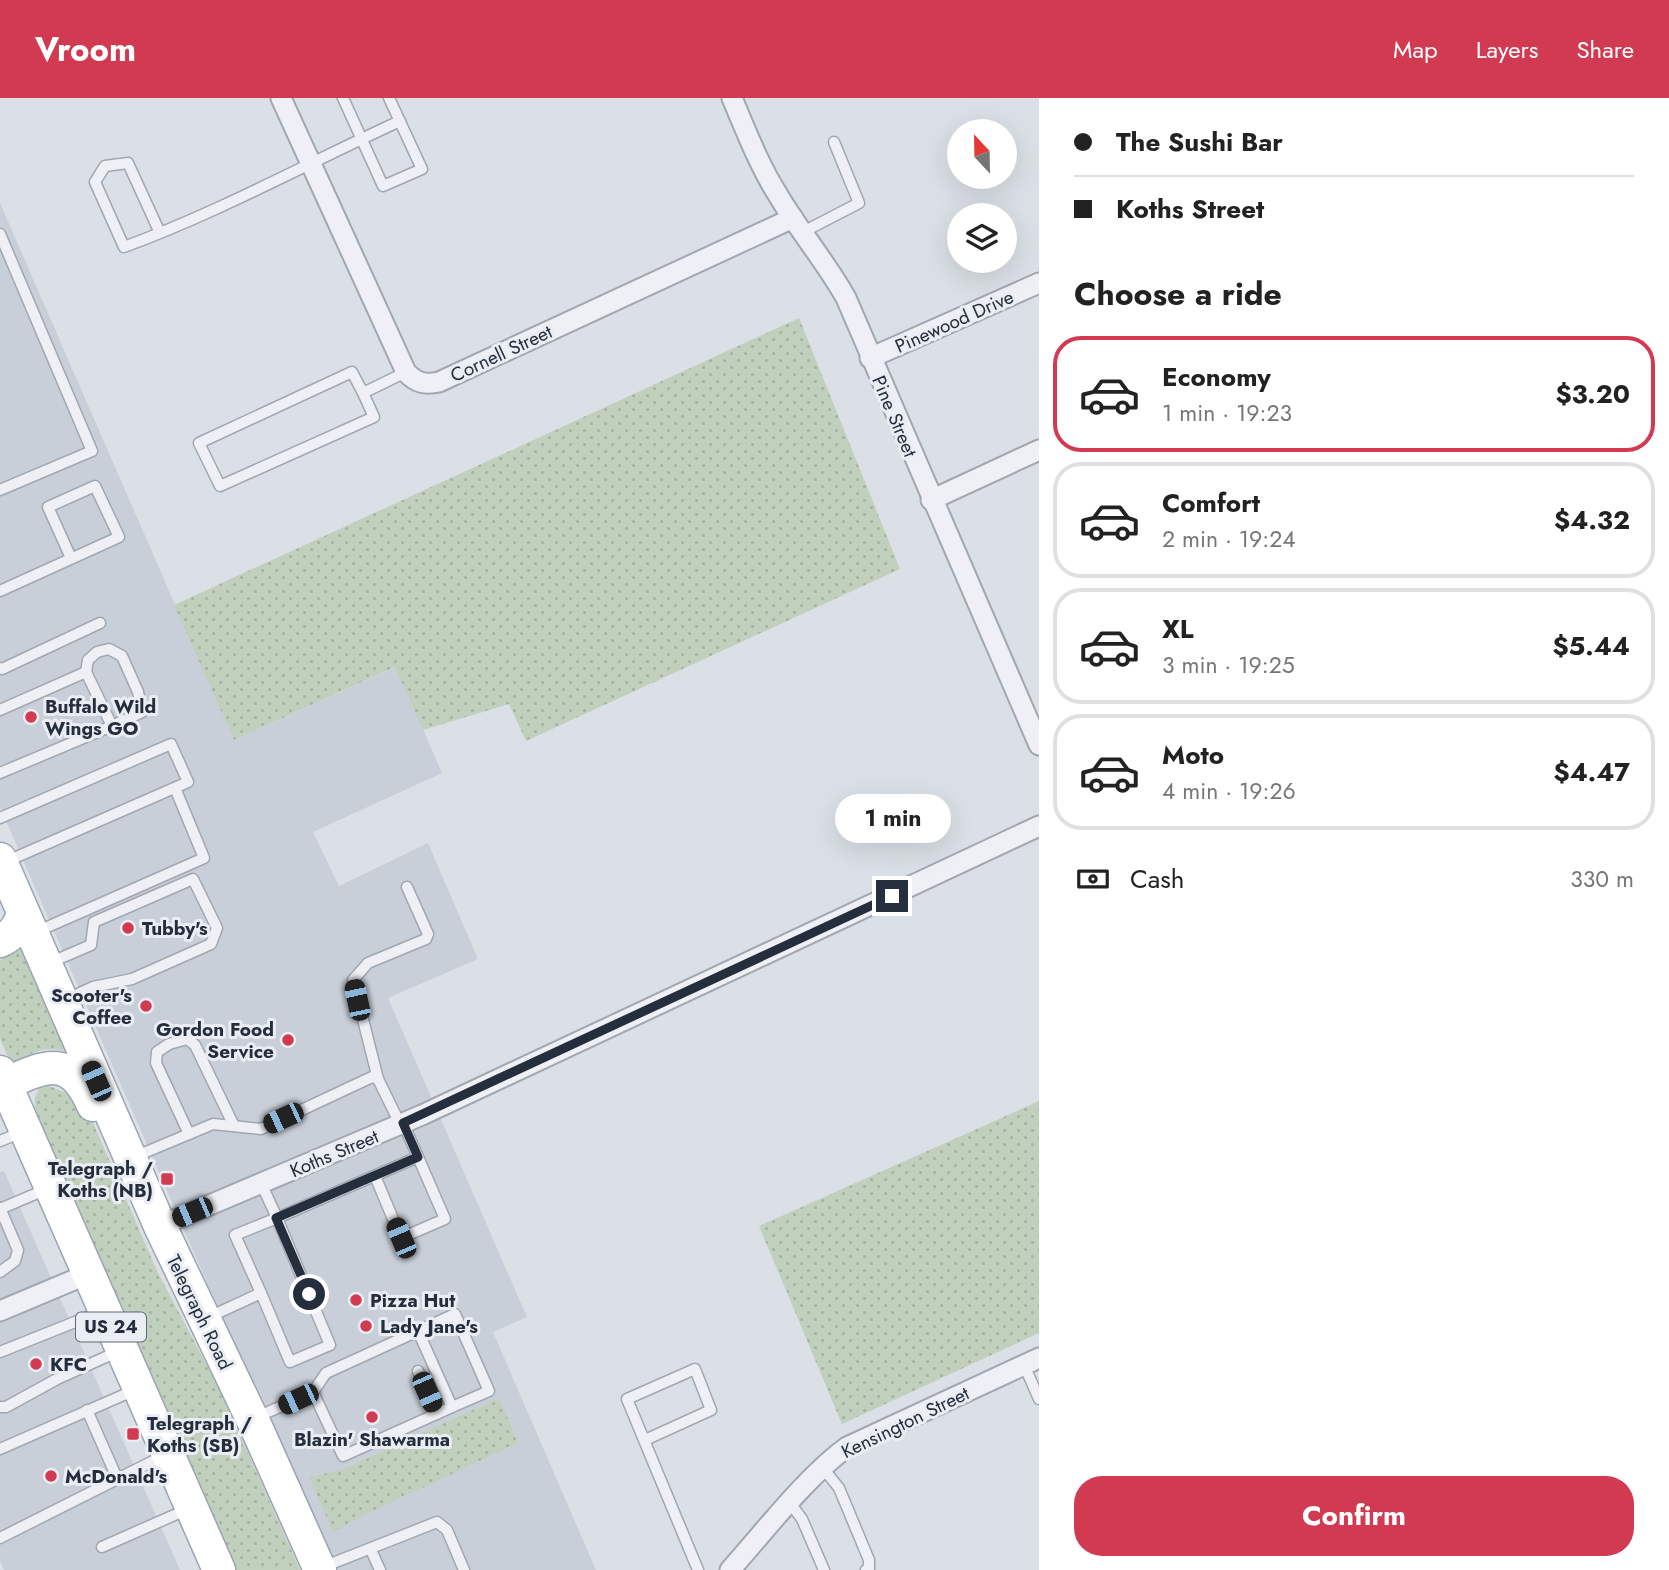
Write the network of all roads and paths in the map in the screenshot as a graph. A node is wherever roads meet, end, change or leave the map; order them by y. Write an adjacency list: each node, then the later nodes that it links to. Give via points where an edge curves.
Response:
1 (281, 98): 8 (street)
2 (343, 98): 6 (lane)
3 (389, 98): 5 (lane)
4 (732, 98): 9 (street, Pine Street, via 762,168)
5 (400, 121): 6 (lane); 6 (lane, via 422,169 383,186)
6 (361, 139): 8 (lane)
7 (834, 142): 9 (lane, via 859,203)
8 (311, 164): 10 (lane); 14 (street)
9 (798, 225): 13 (street, Pine Street, via 839,287); 14 (street, Cornell Street, via 439,382 417,382)
10 (160, 233): 10 (lane, via 124,247 95,182 105,166 128,163)
11 (0, 234): 17 (lane, via 92,452)
12 (1039, 284): 13 (street, Pinewood Drive)
13 (870, 358): 18 (street, Pine Street)
14 (406, 372): 15 (lane)
15 (363, 393): 15 (lane, via 352,372 199,443 220,486 374,417)
16 (1039, 450): 18 (street)
17 (0, 490)
18 (931, 500): 26 (street, Pine Street)
19 (71, 558): 19 (lane, via 119,537 95,486 48,507); 20 (lane)
20 (0, 591)
21 (100, 622): 22 (lane)
22 (0, 668)
23 (86, 672): 24 (lane); 25 (lane); 25 (lane, via 88,660 97,652 109,649 122,656 142,712)
24 (0, 710)
25 (112, 726): 27 (lane)
26 (1039, 745)
27 (0, 773)
28 (174, 788): 29 (lane, via 188,782 171,744); 31 (lane); 33 (lane, via 204,858)
29 (0, 818)
30 (1039, 826): 39 (street, Koths Street)
31 (1, 861): 33 (main road, Telegraph Road)
32 (407, 887): 37 (lane, via 428,934 426,939 368,963 353,980)
33 (28, 924): 34 (main road); 35 (main road, Telegraph Road)
34 (0, 941)
35 (45, 964): 36 (main road, Telegraph Road); 36 (lane, via 91,945 94,922 193,878 217,928 211,944 132,978)
36 (61, 1001): 44 (main road, Telegraph Road)
37 (379, 1079): 39 (lane); 40 (lane, via 372,1077 261,1129)
38 (2, 1081): 42 (main road, US 24); 60 (main road, via 52,1066 72,1073 85,1087 192,1326)
39 (402, 1124): 43 (lane); 46 (street, Koths Street)
40 (233, 1126): 41 (lane, via 213,1124); 41 (lane, via 195,1045 187,1039 157,1052 156,1063)
41 (189, 1134): 44 (lane)
42 (13, 1136): 47 (main road, US 24)
43 (418, 1157): 45 (lane); 45 (lane, via 445,1219 401,1238)
44 (130, 1159): 50 (main road, Telegraph Road)
45 (375, 1176): 49 (lane)
46 (261, 1183): 49 (lane); 50 (street, Koths Street)
47 (50, 1188): 48 (lane); 52 (main road, US 24)
48 (0, 1208): 51 (lane, via 18,1250 15,1261)
49 (276, 1218): 53 (lane, via 235,1235); 53 (lane, via 330,1345 290,1362)
50 (160, 1226): 56 (main road, Telegraph Road)
51 (0, 1272)
52 (88, 1274): 54 (main road, US 24); 55 (street)
53 (261, 1293): 56 (lane)
54 (104, 1310): 58 (main road, US 24); 59 (lane)
55 (0, 1311)
56 (204, 1319): 60 (main road, Telegraph Road)
57 (418, 1331): 64 (lane, via 326,1373); 67 (lane); 67 (lane, via 456,1314 489,1391)
58 (122, 1350): 63 (main road, US 24); 66 (lane)
59 (0, 1352)
60 (222, 1358): 70 (main road, Telegraph Road)
61 (1031, 1362): 65 (lane); 74 (street, Kensington Street, via 865,1437)
62 (418, 1371): 69 (lane)
63 (139, 1389): 68 (lane); 73 (main road, US 24)
64 (313, 1392): 69 (lane, via 343,1456); 70 (lane)
65 (1039, 1399)
66 (0, 1407)
67 (452, 1407): 69 (lane)
68 (87, 1410): 72 (lane); 75 (lane)
69 (437, 1414)
70 (252, 1419): 82 (main road, Telegraph Road)
71 (645, 1440): 71 (lane, via 627,1399 695,1369 711,1410); 85 (lane)
72 (0, 1449)
73 (167, 1454): 75 (lane); 77 (main road, US 24)
74 (823, 1468): 76 (street, Kensington Street); 88 (lane, via 839,1488 869,1560)
75 (117, 1478): 78 (lane)
76 (790, 1503): 86 (street, Kensington Street); 87 (lane, via 803,1519)
77 (191, 1507): 79 (lane); 81 (main road, US 24)
78 (0, 1538)
79 (102, 1548)
80 (371, 1550): 82 (lane); 83 (lane); 84 (lane, via 437,1522 447,1530)
81 (215, 1569)
82 (319, 1569)
83 (380, 1570)
84 (464, 1570)
85 (698, 1570)
86 (730, 1570)
87 (824, 1570)
88 (866, 1570)

